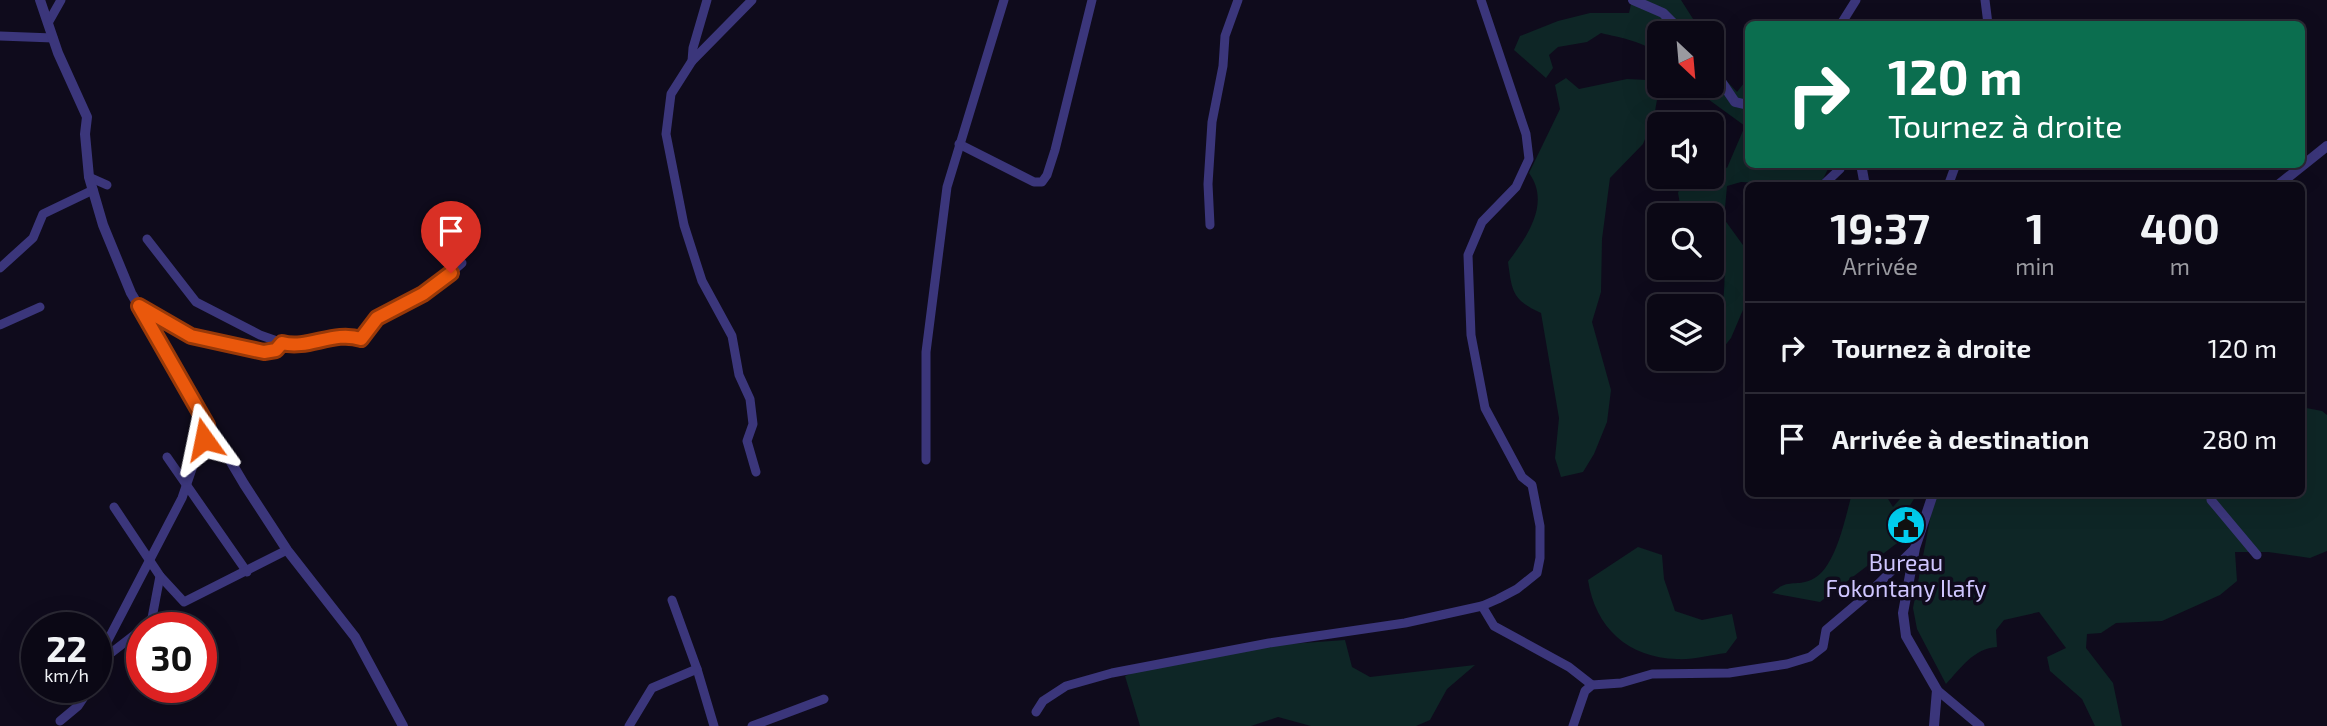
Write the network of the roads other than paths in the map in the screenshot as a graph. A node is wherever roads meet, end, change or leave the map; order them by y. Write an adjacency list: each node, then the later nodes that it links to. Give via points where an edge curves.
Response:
1 (40, 0): 15 (street)
2 (61, 0): 15 (street)
3 (707, 0): 18 (street)
4 (752, 0): 18 (street)
5 (1004, 0): 21 (street)
6 (1092, 0): 21 (street, via 1055,150 1042,182)
7 (1238, 0): 31 (street, via 1225,36 1212,122)
8 (1481, 0): 54 (street, via 1526,134 1529,159 1516,187 1482,222 1468,255 1471,335 1486,408 1522,477 1532,485 1540,526 1537,573)
9 (1633, 0): 12 (street)
10 (1856, 0): 13 (street)
11 (1985, 0): 14 (street)
12 (1671, 21)
13 (1843, 21)
14 (1988, 21)
15 (48, 23): 17 (street)
16 (0, 36): 17 (street)
17 (53, 38): 26 (street, via 87,117)
18 (692, 61): 42 (street, via 671,94 666,134 702,281 732,336 739,375 750,399 753,424 747,441)
19 (1724, 86): 20 (street, via 1735,102)
20 (1745, 104)
21 (959, 144): 41 (street, via 947,187 926,352)
22 (2327, 146): 23 (street)
23 (2305, 164)
24 (1840, 168): 27 (street)
25 (2300, 168): 28 (street)
26 (89, 177): 29 (street); 30 (street)
27 (1826, 182)
28 (2282, 182)
29 (107, 185)
30 (93, 190): 34 (street, via 43,214 33,238); 35 (street, via 111,248)
31 (1210, 225)
32 (147, 239): 38 (street, via 196,302)
33 (462, 263): 38 (street, via 423,294 377,318 361,339 351,335 294,347)
34 (0, 268)
35 (139, 306): 38 (street, via 191,336 225,345 264,352 276,350); 39 (street)
36 (40, 307): 37 (street)
37 (0, 325)
38 (282, 343)
39 (207, 425): 43 (street); 48 (street)
40 (167, 457): 43 (street)
41 (926, 460)
42 (757, 472)
43 (185, 485): 50 (street); 51 (street)
44 (1932, 497): 47 (street)
45 (2212, 497): 49 (street)
46 (114, 507): 50 (street)
47 (1915, 548): 60 (street, via 1826,630 1823,648 1811,657 1729,673 1653,674); 61 (street, via 1903,613 1906,636)
48 (286, 550): 51 (street); 66 (street, via 355,637)
49 (2257, 555)
50 (149, 561): 52 (street); 56 (street)
51 (247, 572): 52 (street, via 184,602)
52 (160, 576): 55 (street)
53 (673, 600): 59 (street)
54 (1482, 606): 60 (street, via 1494,626 1569,667); 64 (street, via 1112,673 1066,686 1043,701)
55 (153, 612)
56 (112, 633)
57 (126, 641): 58 (street)
58 (112, 651)
59 (696, 669): 67 (street, via 652,688); 68 (street)
60 (1592, 685): 70 (street, via 1585,691)
61 (1937, 690): 71 (street); 72 (street)
62 (824, 699): 69 (street)
63 (80, 703): 65 (street)
64 (1036, 712)
65 (60, 721)
66 (400, 723)
67 (629, 726)
68 (714, 726)
69 (752, 726)
70 (1573, 726)
71 (1934, 726)
72 (1980, 726)

